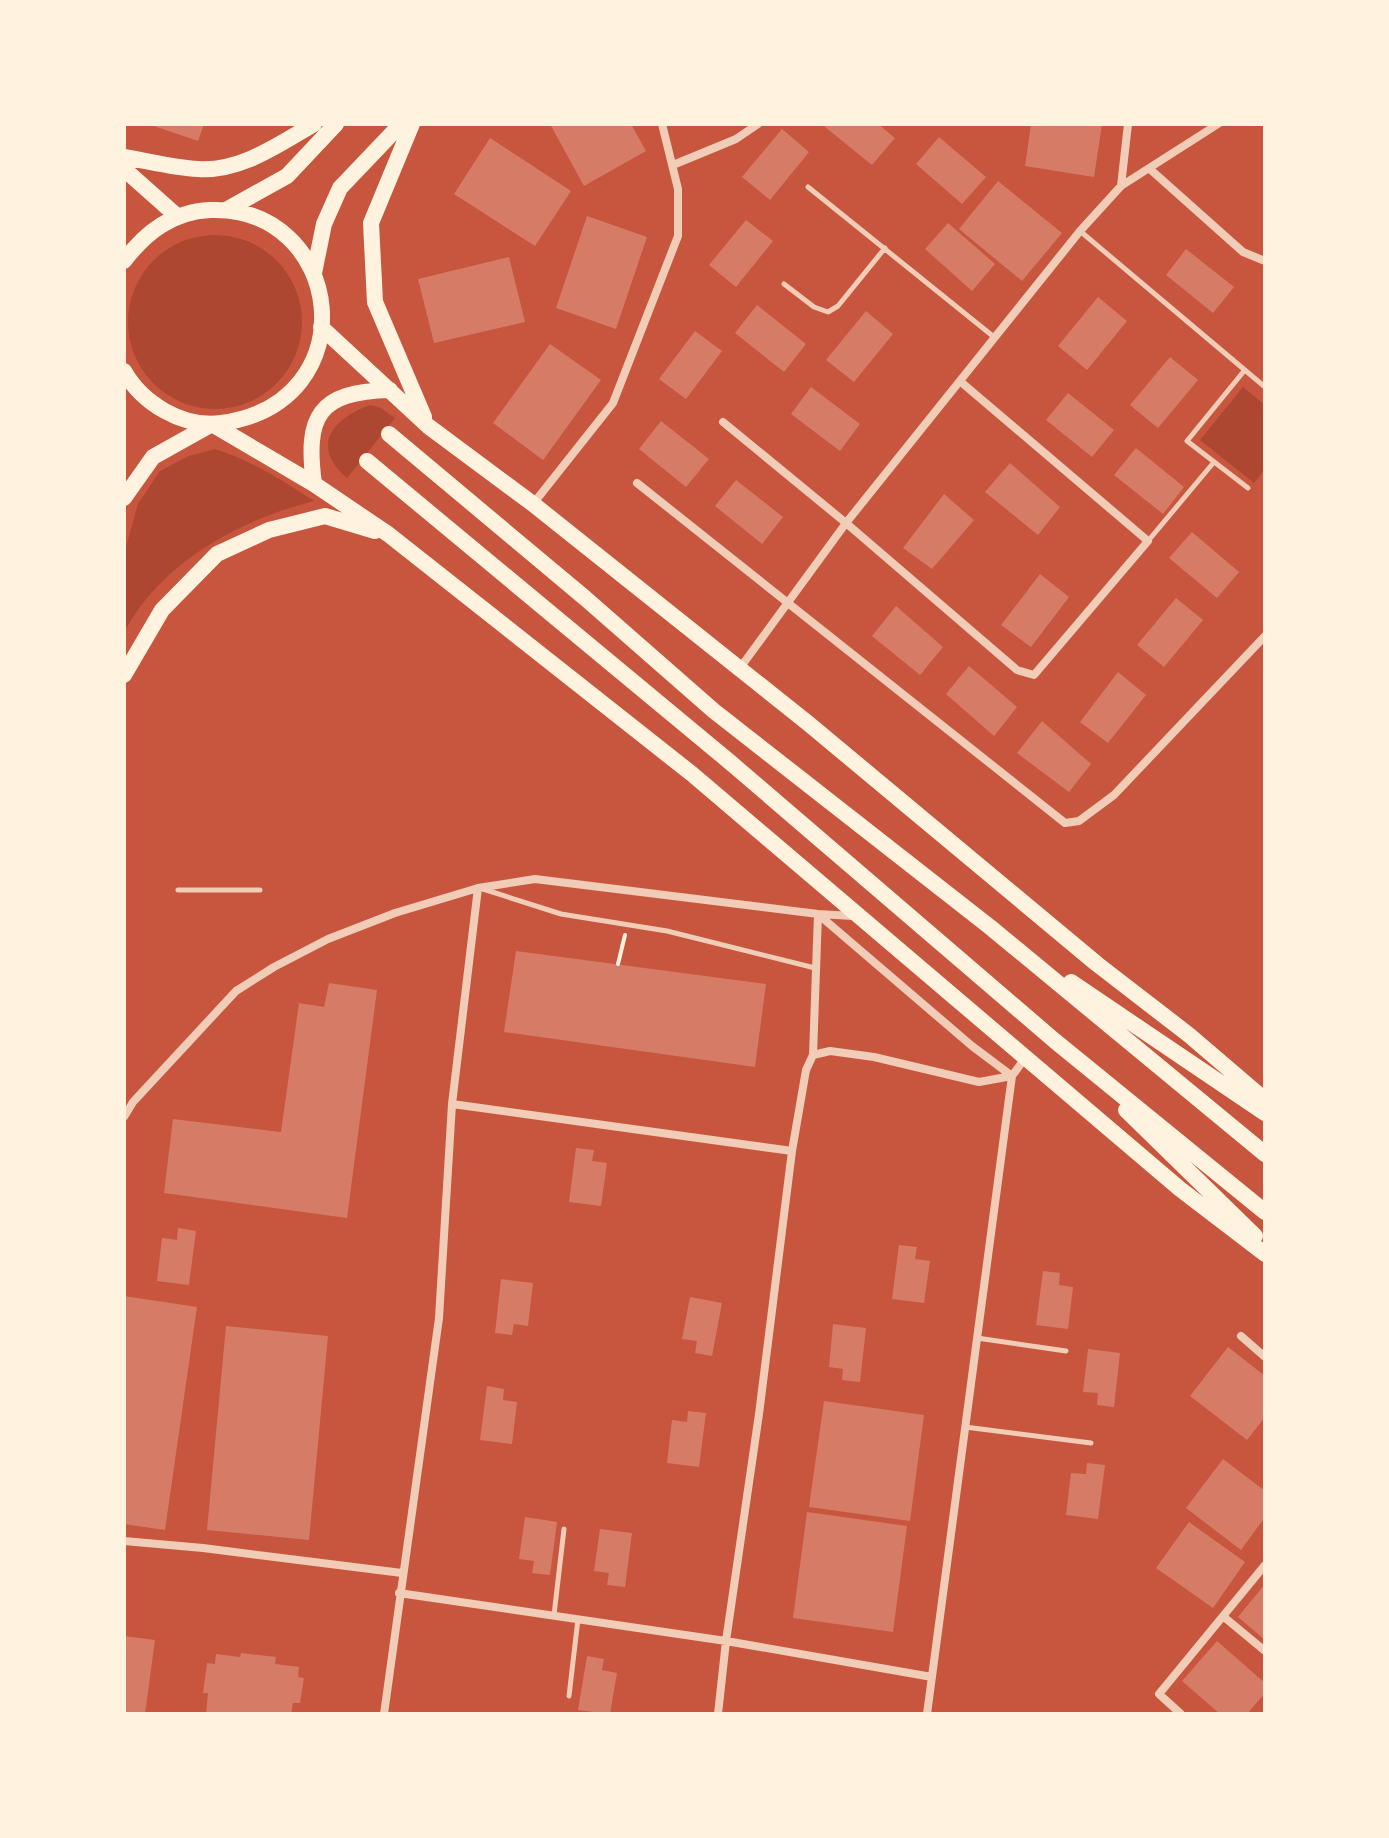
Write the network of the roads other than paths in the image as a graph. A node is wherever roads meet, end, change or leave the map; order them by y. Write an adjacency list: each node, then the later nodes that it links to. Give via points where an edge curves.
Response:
1 (314, 124): 9 (highway, via 262,154 227,166 200,170)
2 (336, 124): 15 (highway, via 287,176)
3 (401, 124): 21 (highway, via 340,188 324,224)
4 (412, 124): 32 (highway, via 371,223 375,302)
5 (662, 124): 10 (street)
6 (758, 124): 10 (street)
7 (1128, 124): 13 (street)
8 (1218, 124): 12 (street)
9 (124, 157)
10 (673, 165): 40 (street, via 678,236 613,403)
11 (124, 169): 16 (highway)
12 (1151, 170): 13 (street); 20 (street, via 1243,252)
13 (1121, 186): 17 (street)
14 (808, 187): 18 (lane)
15 (226, 210): 16 (highway); 21 (highway, via 253,216 278,230)
16 (178, 217): 19 (highway, via 140,240)
17 (1080, 231): 24 (street); 26 (lane)
18 (885, 248): 22 (lane, via 828,312); 24 (lane)
19 (124, 261)
20 (1265, 261)
21 (314, 273): 23 (highway)
22 (784, 284)
23 (321, 327): 29 (highway); 31 (highway, via 305,377 280,403 248,420)
24 (995, 338): 27 (street)
25 (124, 371): 31 (highway, via 153,404 181,419)
26 (1244, 371): 28 (lane); 35 (lane, via 1187,441)
27 (961, 382): 41 (street); 43 (street)
28 (1265, 387)
29 (390, 390): 32 (highway); 37 (highway, via 360,391 333,400 322,411 312,431)
30 (723, 422): 41 (street)
31 (212, 424): 37 (highway); 39 (highway, via 153,457)
32 (428, 426): 40 (highway)
33 (389, 434): 53 (highway, via 714,711)
34 (367, 461): 55 (highway)
35 (1214, 462): 38 (lane); 43 (lane)
36 (637, 483): 44 (street)
37 (314, 484): 42 (highway)
38 (1248, 488)
39 (124, 498)
40 (533, 504): 46 (highway)
41 (846, 523): 43 (street, via 1017,670 1034,675); 44 (street)
42 (388, 534): 47 (highway, via 325,516 269,530 217,554 162,610); 52 (highway, via 692,774)
43 (1148, 541)
44 (788, 601): 45 (street, via 1065,823 1079,821 1114,795); 46 (street)
45 (1265, 636)
46 (740, 669): 59 (highway)
47 (124, 675)
48 (478, 888): 51 (street, via 535,879); 54 (lane, via 561,914 667,931); 60 (street); 62 (street, via 328,939 236,991)
49 (178, 890): 50 (lane)
50 (260, 890)
51 (818, 914): 52 (street); 54 (street); 58 (street)
52 (859, 916): 57 (highway)
53 (990, 927): 61 (highway); 64 (highway)
54 (817, 969): 56 (street)
55 (1055, 1041): 65 (highway); 66 (highway)
56 (813, 1055): 58 (street, via 830,1051 874,1057 979,1082); 63 (street)
57 (1027, 1057): 58 (street); 67 (highway, via 1180,1189)
58 (1012, 1076): 69 (street)
59 (1265, 1100)
60 (452, 1104): 63 (street); 77 (street, via 439,1318)
61 (1265, 1113)
62 (124, 1117)
63 (792, 1151): 82 (street)
64 (1265, 1154)
65 (1265, 1212)
66 (1265, 1246)
67 (1265, 1254)
68 (1241, 1336): 71 (street)
69 (976, 1338): 70 (lane); 72 (street)
70 (1066, 1351)
71 (1265, 1357)
72 (964, 1427): 73 (lane); 84 (street)
73 (1091, 1443)
74 (564, 1529): 79 (lane)
75 (124, 1541): 77 (street)
76 (1265, 1565): 80 (street)
77 (402, 1573): 78 (street)
78 (399, 1593): 79 (street); 86 (street)
79 (554, 1615): 81 (street)
80 (1224, 1617): 83 (street); 89 (street, via 1159,1694)
81 (578, 1618): 82 (street); 85 (lane)
82 (726, 1641): 84 (street); 87 (street)
83 (1265, 1651)
84 (932, 1677): 88 (street)
85 (569, 1696)
86 (384, 1714)
87 (718, 1714)
88 (927, 1714)
89 (1181, 1714)

